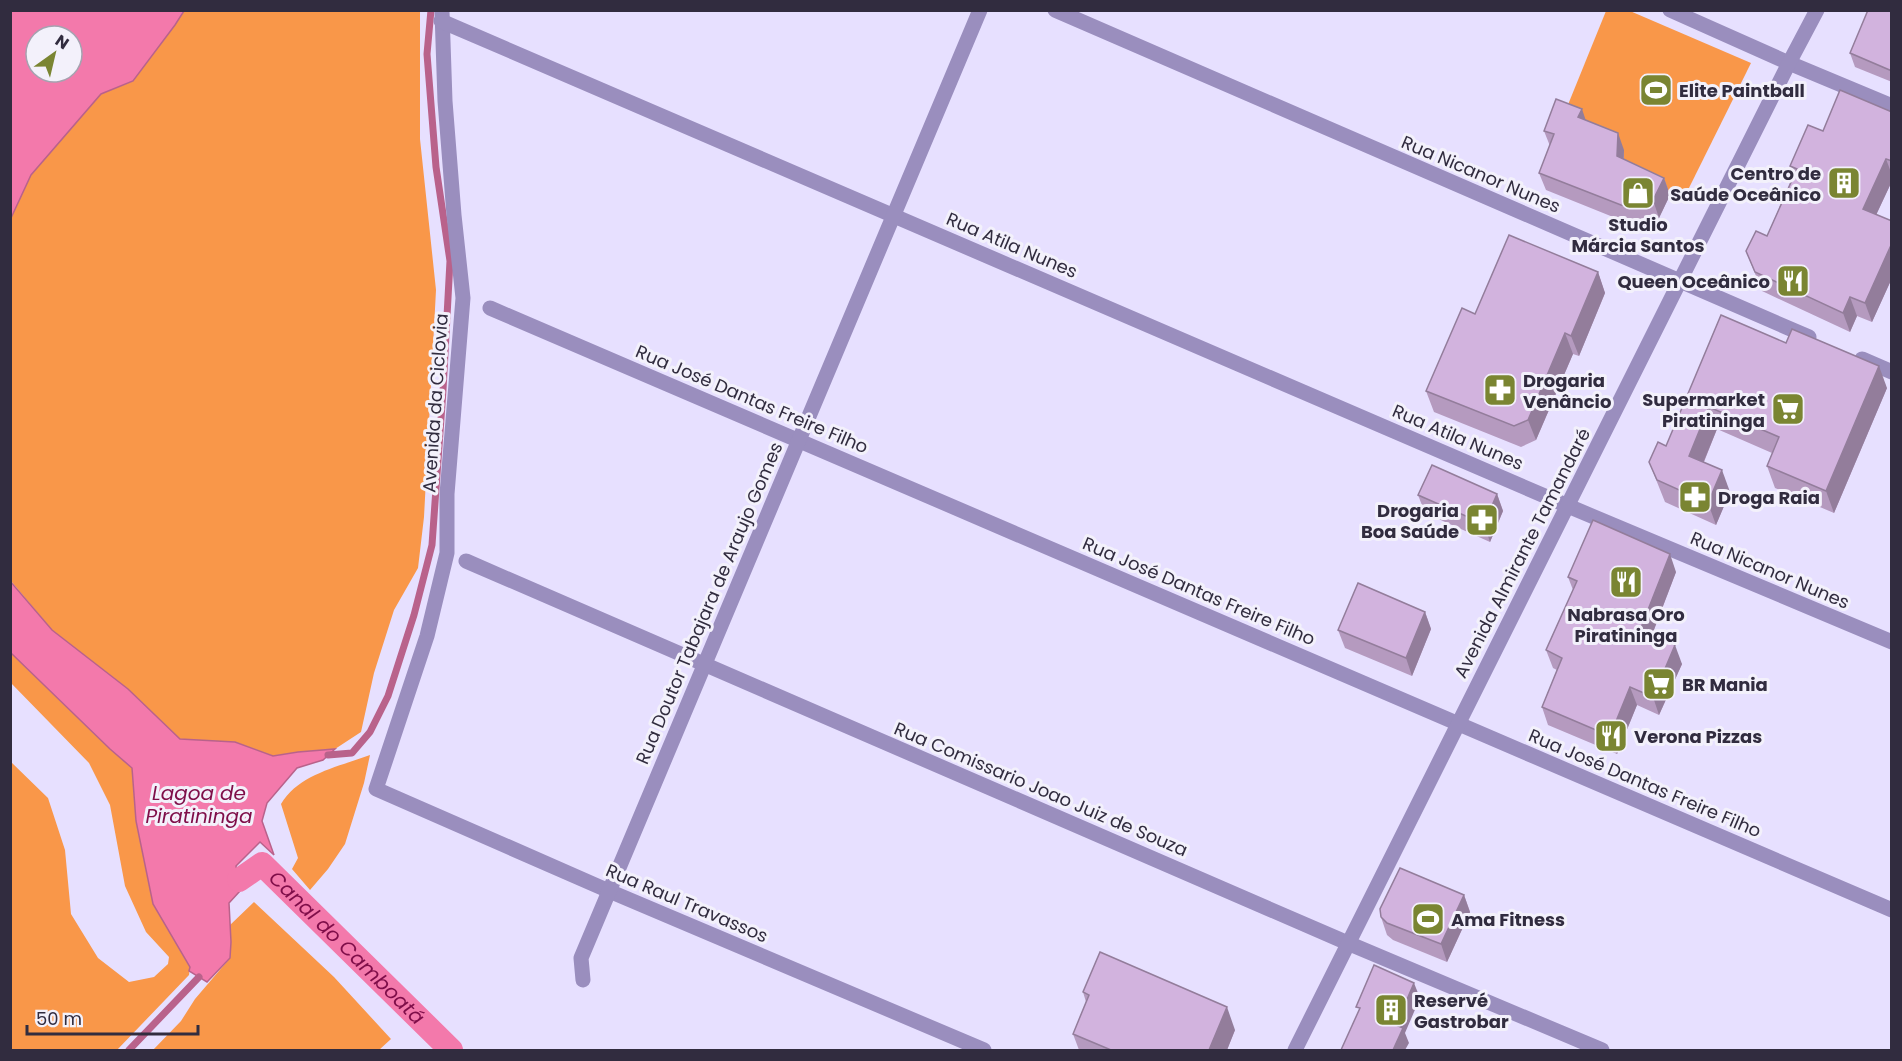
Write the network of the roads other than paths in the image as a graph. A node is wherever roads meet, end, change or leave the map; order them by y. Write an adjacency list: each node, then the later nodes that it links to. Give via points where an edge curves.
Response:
1 (980, 10): 8 (street, Rua Doutor Tabajara de Araujo Gomes)
2 (1055, 10): 9 (street, Rua Nicanor Nunes)
3 (1670, 10): 6 (street)
4 (1817, 10): 6 (street, Avenida Almirante Tamandaré)
5 (441, 16): 8 (street, Rua Atila Nunes); 20 (street, Avenida da Ciclovia, via 463,298 447,494 447,553 428,636)
6 (1790, 63): 7 (street); 9 (street, Avenida Almirante Tamandaré)
7 (1892, 106)
8 (893, 215): 14 (street, Rua Doutor Tabajara de Araujo Gomes); 15 (street, Rua Atila Nunes)
9 (1680, 282): 11 (street, Rua Nicanor Nunes); 15 (street, Avenida Almirante Tamandaré)
10 (490, 308): 14 (street, Rua José Dantas Freire Filho)
11 (1818, 340)
12 (1849, 354): 13 (street)
13 (1892, 372)
14 (799, 441): 18 (street, Rua Doutor Tabajara de Araujo Gomes); 19 (street, Rua José Dantas Freire Filho)
15 (1568, 506): 17 (street, Rua Nicanor Nunes); 19 (street, Avenida Almirante Tamandaré)
16 (466, 561): 18 (street, Rua Comissario Joao Juiz de Souza)
17 (1892, 642)
18 (705, 664): 21 (street, Rua Doutor Tabajara de Araujo Gomes); 23 (street, Rua Comissario Joao Juiz de Souza)
19 (1458, 724): 22 (street, Rua José Dantas Freire Filho); 23 (street, Avenida Almirante Tamandaré)
20 (376, 789): 21 (street, Rua Raul Travassos)
21 (609, 891): 24 (street, Rua Doutor Tabajara de Araujo Gomes, via 581,958); 25 (street, Rua Raul Travassos)
22 (1892, 910)
23 (1350, 944): 26 (street, Avenida Almirante Tamandaré); 27 (street, Rua Comissario Joao Juiz de Souza)
24 (582, 980)
25 (984, 1050)
26 (1295, 1050)
27 (1602, 1050)

